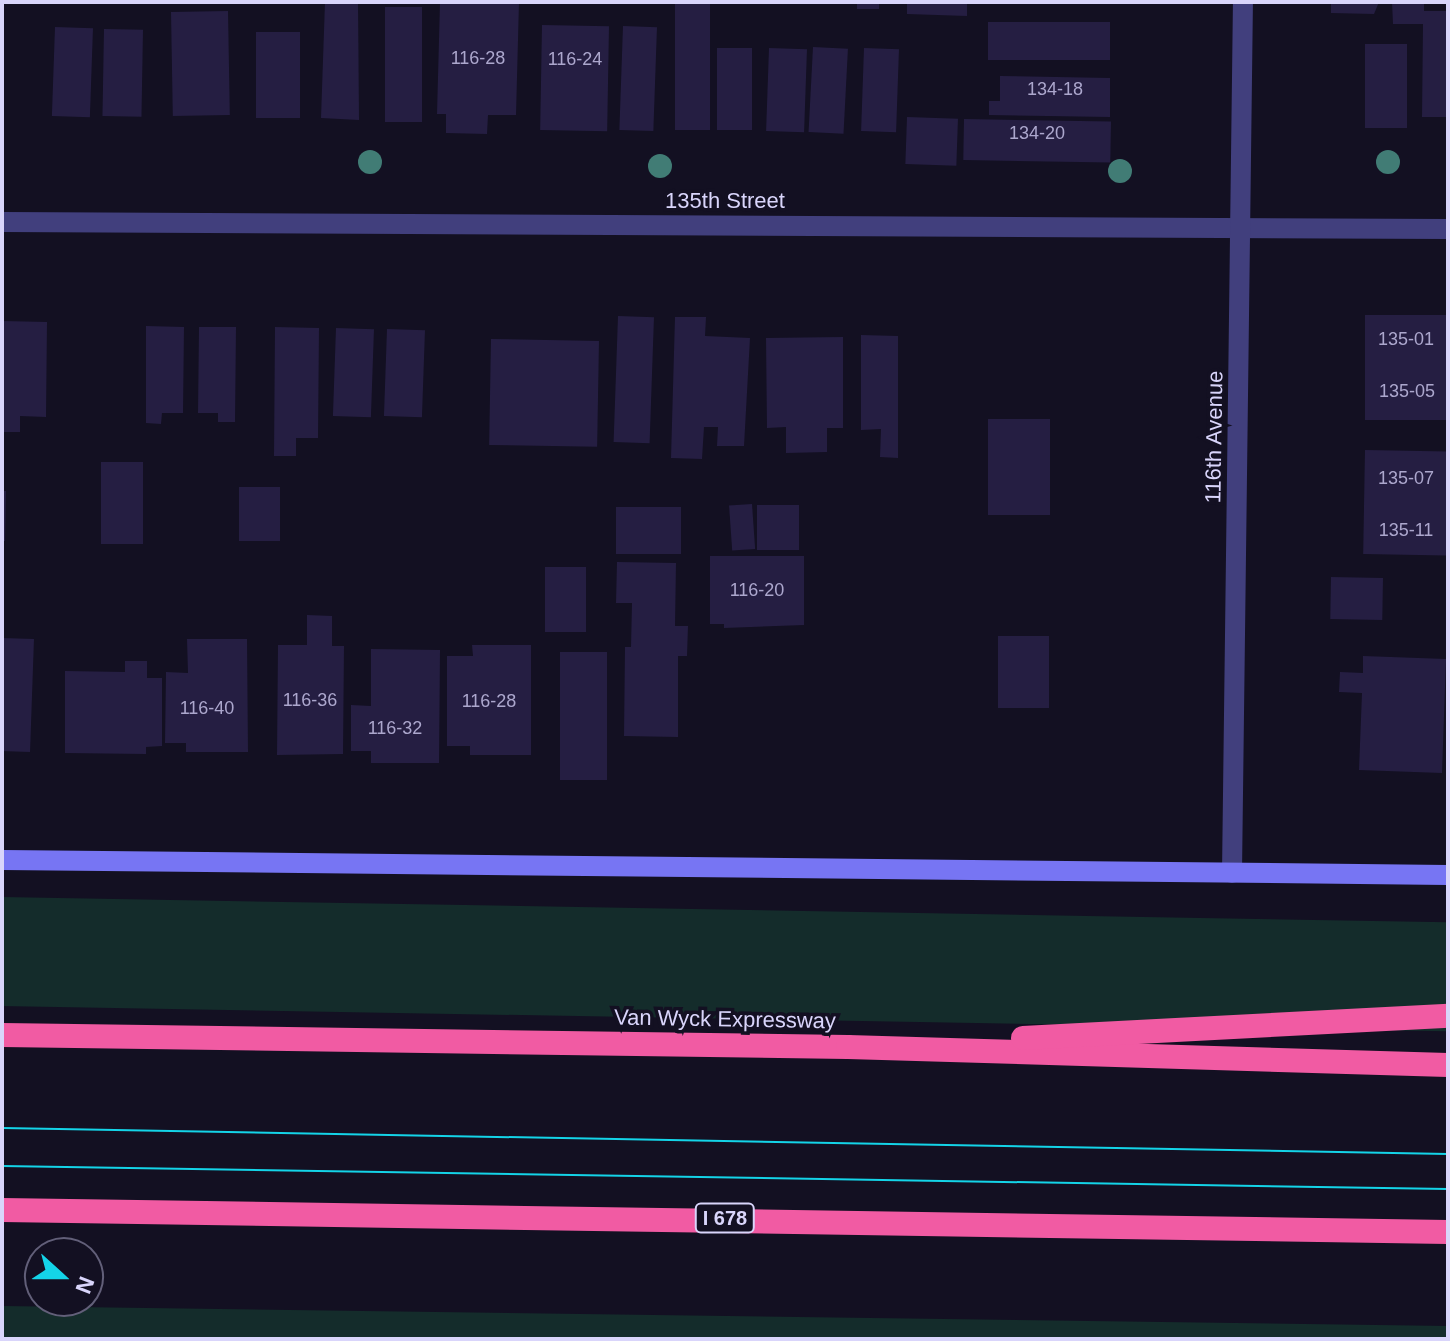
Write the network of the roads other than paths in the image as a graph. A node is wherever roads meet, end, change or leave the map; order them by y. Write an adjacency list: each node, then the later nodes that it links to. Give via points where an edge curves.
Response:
1 (1243, 2): 3 (street, 116th Avenue)
2 (2, 222): 3 (street, 135th Street)
3 (1241, 226): 4 (street, 135th Street); 6 (street, 116th Avenue)
4 (1448, 229)
5 (2, 860): 6 (main road)
6 (1232, 873): 7 (main road)
7 (1448, 875)
8 (1448, 1016): 10 (highway)
9 (2, 1035): 10 (highway, Van Wyck Expressway)
10 (848, 1047): 11 (highway, Van Wyck Expressway)
11 (1448, 1065)
12 (2, 1210): 13 (highway, I 678)
13 (1445, 1233)

